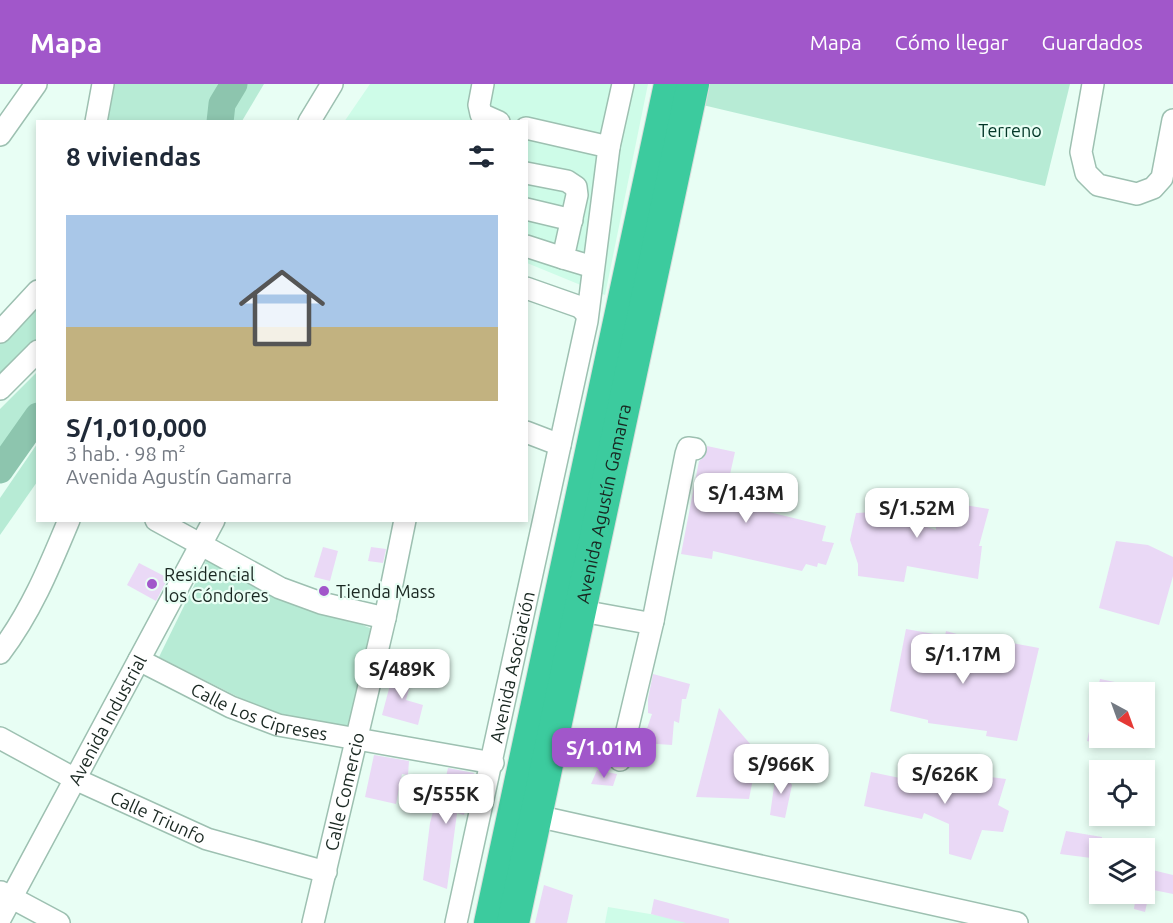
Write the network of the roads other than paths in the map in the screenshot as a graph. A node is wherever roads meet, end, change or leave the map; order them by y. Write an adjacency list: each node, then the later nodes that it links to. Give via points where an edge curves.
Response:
1 (36, 84): 14 (street)
2 (103, 84): 9 (street)
3 (332, 84): 10 (street)
4 (483, 84): 11 (street, via 481,114)
5 (623, 84): 15 (street, Avenida Asociación)
6 (670, 84): 36 (highway, Avenida Agustín Gamarra)
7 (693, 84): 36 (highway, Avenida Agustín Gamarra)
8 (1093, 84): 12 (street, via 1080,152 1086,173 1098,185 1137,194 1153,188 1162,178)
9 (96, 120)
10 (310, 120)
11 (494, 120)
12 (1173, 120)
13 (528, 128): 15 (street)
14 (0, 135)
15 (609, 147): 21 (street, Avenida Asociación)
16 (528, 174): 18 (street, via 576,187)
17 (528, 209): 18 (street)
18 (572, 220): 20 (street)
19 (528, 247): 20 (street)
20 (563, 258): 21 (street)
21 (593, 267): 24 (street, Avenida Asociación)
22 (528, 289): 24 (street)
23 (36, 293): 25 (street)
24 (586, 313): 29 (street, Avenida Asociación)
25 (0, 332)
26 (36, 353): 27 (street)
27 (0, 389)
28 (528, 433): 29 (street)
29 (560, 445): 44 (street, Avenida Asociación)
30 (695, 449): 38 (street, via 688,448 686,454)
31 (68, 522): 39 (street, via 27,615)
32 (159, 522): 35 (street)
33 (213, 522): 35 (street, Avenida Industrial)
34 (405, 522): 37 (street, Calle Comercio)
35 (201, 546): 37 (street, via 280,588 321,603); 40 (street, Avenida Industrial)
36 (578, 591): 38 (street, via 648,623); 46 (highway, Avenida Agustín Gamarra)
37 (385, 618): 42 (street, Calle Comercio)
38 (653, 621): 43 (street)
39 (0, 653)
40 (139, 660): 42 (street, Calle Los Cipreses, via 231,707 278,725); 45 (street, Avenida Industrial)
41 (0, 738): 45 (street, Calle Triunfo)
42 (357, 740): 44 (street, Calle Los Cipreses); 47 (street, Calle Comercio)
43 (620, 760)
44 (493, 763): 52 (street, Avenida Asociación)
45 (75, 779): 47 (street, Calle Triunfo, via 207,839); 48 (street, Avenida Industrial)
46 (526, 814): 53 (highway, Avenida Agustín Gamarra); 54 (highway, Avenida Agustín Gamarra); 55 (street)
47 (326, 873): 51 (street, Calle Comercio)
48 (5, 895): 49 (street, Avenida Industrial); 50 (street)
49 (0, 919)
50 (58, 923)
51 (313, 923)
52 (456, 923)
53 (490, 923)
54 (513, 923)
55 (1017, 923)

